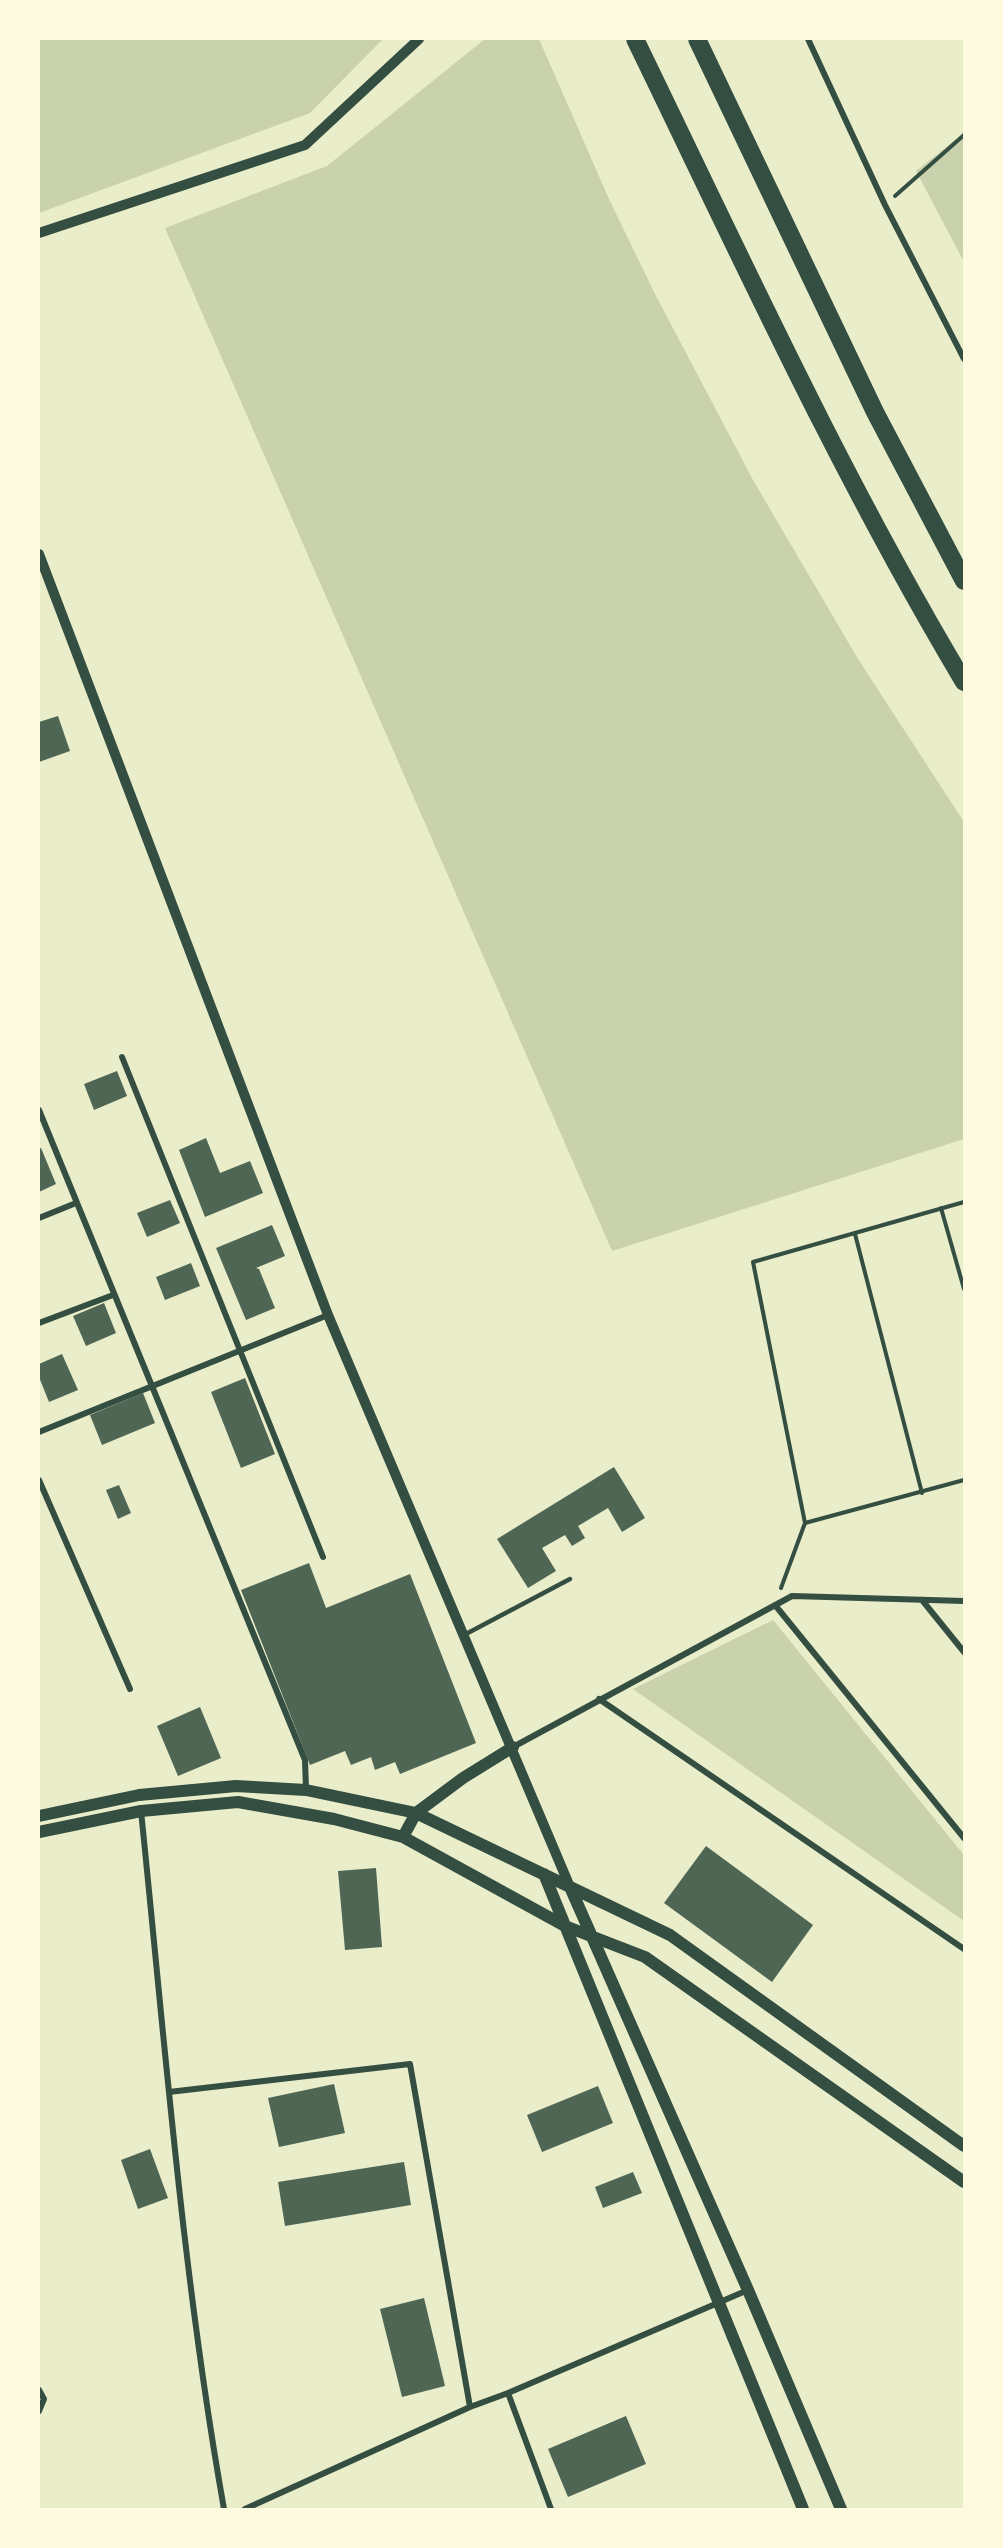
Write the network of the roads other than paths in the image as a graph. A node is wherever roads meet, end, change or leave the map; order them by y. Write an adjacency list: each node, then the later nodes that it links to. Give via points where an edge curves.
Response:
1 (419, 39): 5 (street, via 305,145)
2 (635, 39): 9 (highway, via 828,435 907,587)
3 (697, 39): 8 (highway, via 875,412)
4 (808, 39): 6 (street, via 885,205)
5 (39, 233)
6 (964, 359)
7 (39, 554): 15 (street)
8 (964, 580)
9 (964, 682)
10 (122, 1058): 17 (street)
11 (39, 1110): 12 (street)
12 (76, 1203): 13 (street); 14 (street)
13 (39, 1218)
14 (113, 1295): 16 (street); 18 (street)
15 (328, 1315): 17 (street); 26 (street)
16 (39, 1323)
17 (241, 1350): 18 (street); 21 (street)
18 (150, 1385): 19 (street); 31 (street, via 305,1760)
19 (39, 1432)
20 (39, 1480): 28 (street)
21 (323, 1557)
22 (570, 1579): 26 (lane)
23 (922, 1600): 24 (street); 25 (street, via 792,1596); 27 (street)
24 (964, 1601)
25 (775, 1605): 29 (street); 37 (street)
26 (463, 1636): 30 (street)
27 (964, 1652)
28 (130, 1689)
29 (600, 1699): 30 (street); 42 (street)
30 (513, 1747): 33 (main road); 39 (street)
31 (306, 1790): 33 (main road); 34 (main road, via 236,1786 139,1795)
32 (141, 1811): 35 (main road); 36 (main road, via 238,1802 334,1819); 43 (street)
33 (416, 1812): 36 (main road); 38 (main road)
34 (39, 1815)
35 (39, 1832)
36 (403, 1837): 40 (main road)
37 (964, 1838)
38 (544, 1874): 39 (main road); 40 (main road)
39 (570, 1887): 41 (main road); 44 (main road, via 670,1935)
40 (565, 1926): 41 (main road); 47 (main road)
41 (592, 1938): 45 (main road, via 645,1957); 46 (main road)
42 (964, 1949)
43 (169, 2091): 50 (street, via 410,2064); 52 (street)
44 (964, 2146)
45 (964, 2182)
46 (748, 2290): 47 (street); 56 (main road)
47 (720, 2304): 49 (street); 55 (main road)
48 (39, 2390): 51 (street, via 44,2399)
49 (508, 2393): 50 (street); 54 (street)
50 (470, 2406): 53 (street)
51 (39, 2411)
52 (224, 2509)
53 (245, 2509)
54 (551, 2509)
55 (803, 2509)
56 (841, 2509)

